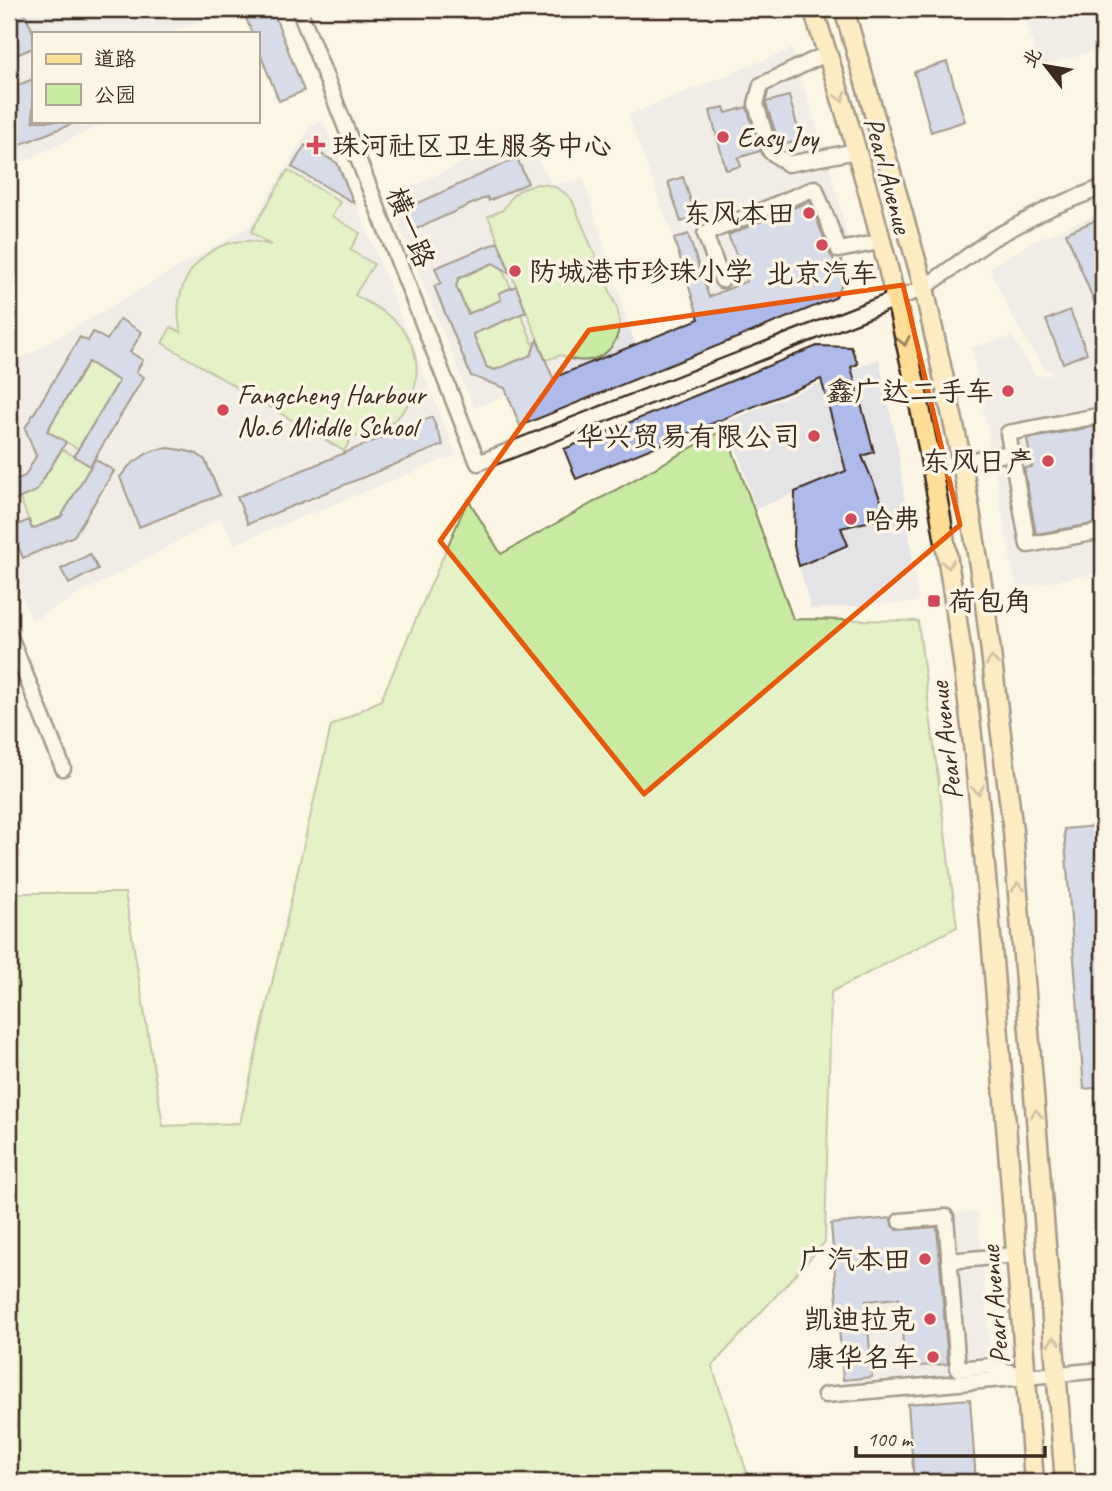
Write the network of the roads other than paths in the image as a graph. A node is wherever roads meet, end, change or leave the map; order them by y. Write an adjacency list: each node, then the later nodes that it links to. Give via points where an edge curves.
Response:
1 (299, 9): 10 (street, 横一路, via 478,463)
2 (813, 9): 4 (main road, Pearl Avenue)
3 (844, 9): 9 (main road, Pearl Avenue)
4 (828, 53): 5 (main road, Pearl Avenue, one-way to 5); 5 (street, via 761,85 756,104 770,151 788,164)
5 (857, 151): 7 (main road, Pearl Avenue)
6 (1103, 187): 9 (street, via 1049,208 993,238)
7 (880, 242): 8 (street, via 839,250 815,188 705,234); 10 (main road, Pearl Avenue)
8 (722, 280)
9 (923, 288): 10 (street); 13 (main road, Pearl Avenue)
10 (895, 298): 18 (main road, Pearl Avenue, one-way to 18, via 955,601 983,834)
11 (1103, 415): 12 (street, via 1008,433)
12 (1011, 453): 13 (street); 14 (street, via 1028,545)
13 (962, 462): 21 (main road, Pearl Avenue, one-way to 13, via 1013,831)
14 (1103, 531)
15 (9, 634): 16 (street)
16 (63, 768)
17 (900, 1221): 19 (street, via 946,1217)
18 (1016, 1255): 19 (street); 22 (main road, Pearl Avenue)
19 (949, 1261): 22 (street, via 958,1369 990,1366)
20 (1103, 1370): 21 (street)
21 (1056, 1374): 22 (street); 25 (main road, Pearl Avenue)
22 (1026, 1377): 23 (street); 24 (main road, Pearl Avenue)
23 (825, 1395)
24 (1034, 1482)
25 (1065, 1482)

